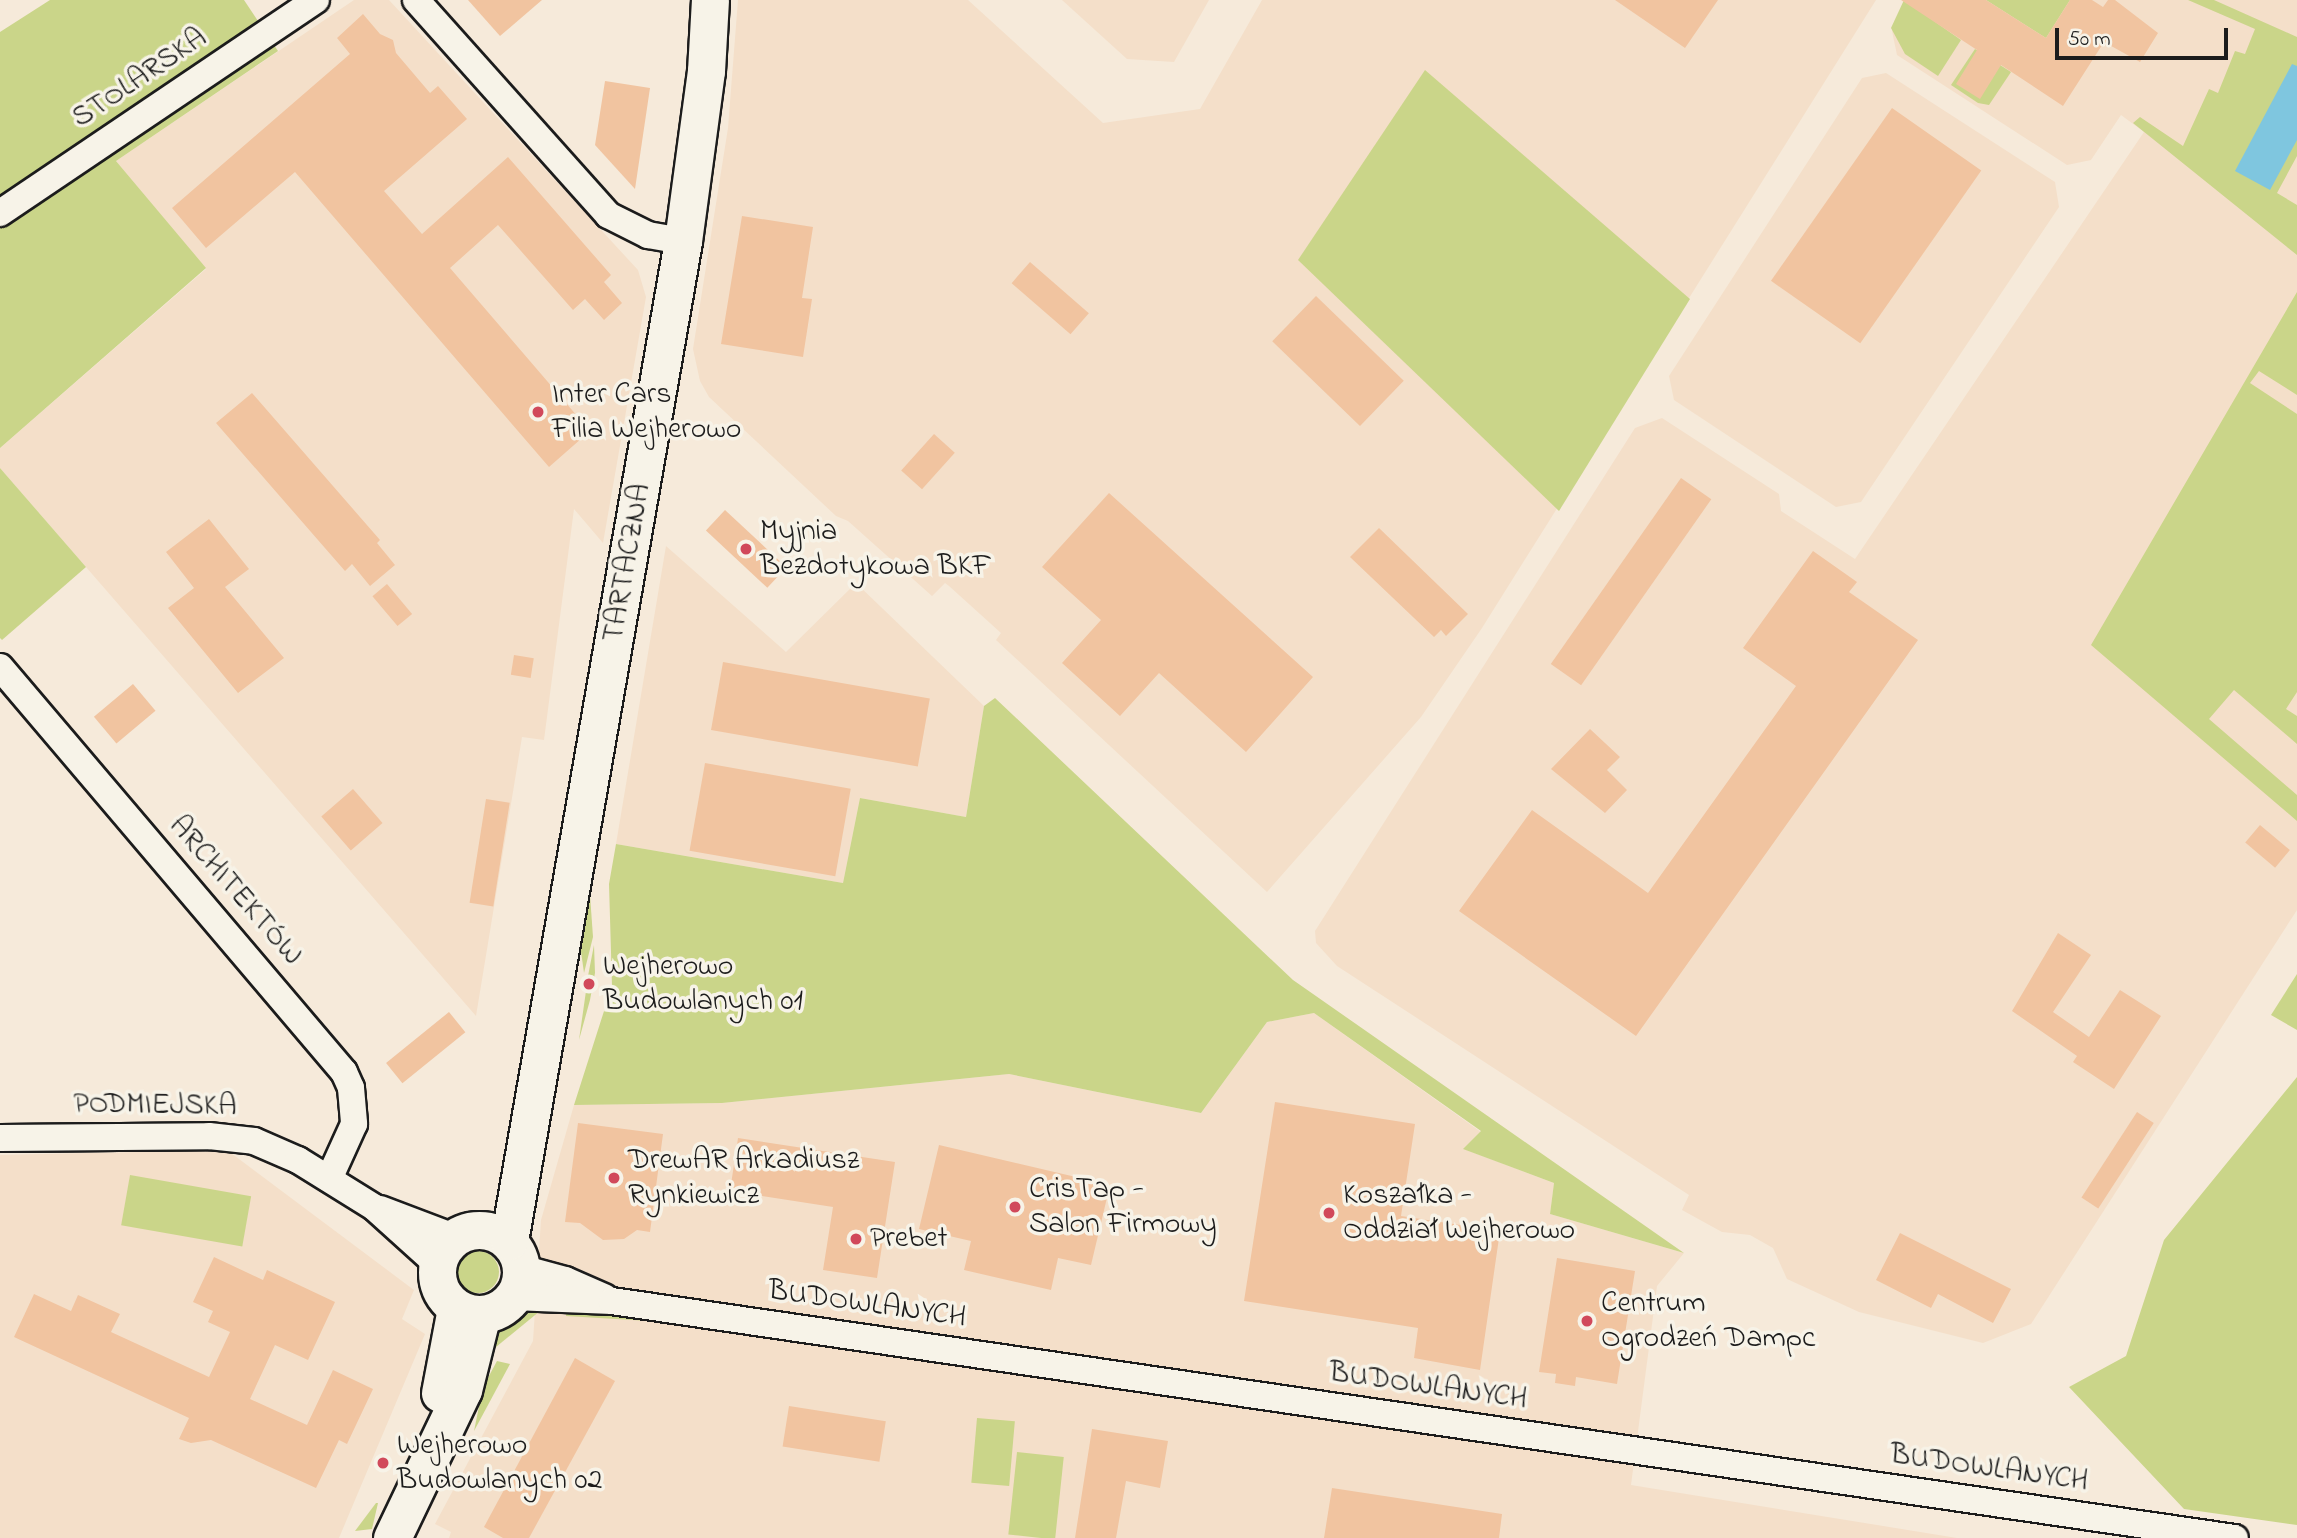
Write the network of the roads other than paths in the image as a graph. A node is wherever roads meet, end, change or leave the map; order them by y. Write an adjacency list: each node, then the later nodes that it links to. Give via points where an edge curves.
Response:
1 (316, 0): 4 (street, STOLARSKA)
2 (416, 0): 5 (street, via 608,215 648,235)
3 (710, 0): 5 (street, TARTACZNA, via 706,71)
4 (0, 213)
5 (683, 241): 9 (street, TARTACZNA, via 553,1002 528,1123)
6 (0, 667): 8 (street, ARCHITEKTÓW, via 344,1072 351,1088 354,1124)
7 (0, 1138): 8 (street, PODMIEJSKA, via 234,1138 281,1151)
8 (329, 1179): 9 (street, PODMIEJSKA, via 375,1208)
9 (485, 1256): 10 (street, via 499,1309); 10 (street, via 437,1281); 12 (street, BUDOWLANYCH, via 612,1301)
10 (469, 1311): 11 (street, via 463,1390)
11 (392, 1538)
12 (2235, 1538)

